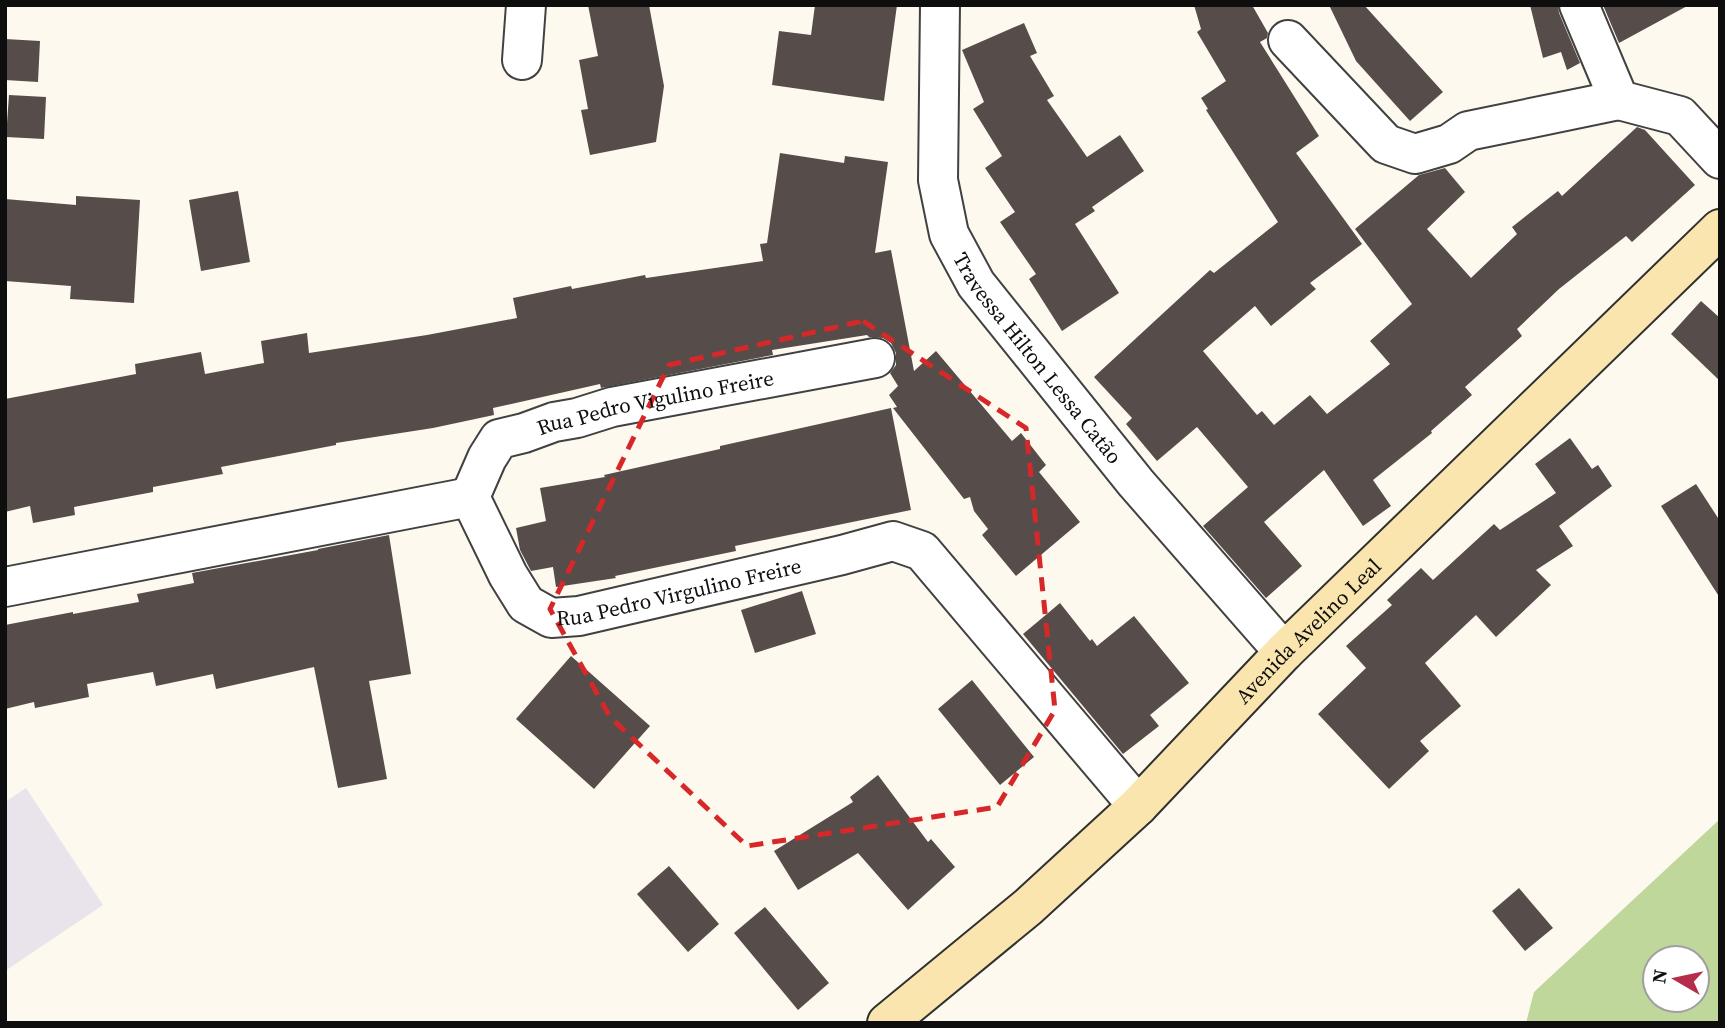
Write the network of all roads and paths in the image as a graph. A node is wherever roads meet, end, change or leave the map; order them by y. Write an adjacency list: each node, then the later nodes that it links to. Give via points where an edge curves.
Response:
1 (526, 5): 5 (street)
2 (940, 5): 12 (street, Travessa Hilton Lessa Catão, via 938,180 949,234 976,284 1136,483)
3 (1579, 5): 6 (street)
4 (1288, 40): 6 (street, via 1386,144 1415,154 1449,144 1468,131)
5 (522, 60)
6 (1619, 100): 7 (street, via 1679,116)
7 (1720, 159)
8 (1720, 229): 12 (main road, Avenida Avelino Leal)
9 (875, 358): 10 (street, Rua Pedro Vigulino Freire, via 612,407 499,439)
10 (470, 497): 11 (street); 13 (street, Rua Pedro Virgulino Freire, via 526,604 551,618 579,616 893,541 922,551)
11 (5, 587)
12 (1284, 652): 13 (main road, Avenida Avelino Leal)
13 (1138, 806): 14 (main road, Avenida Avelino Leal, via 1028,907)
14 (887, 1023)

